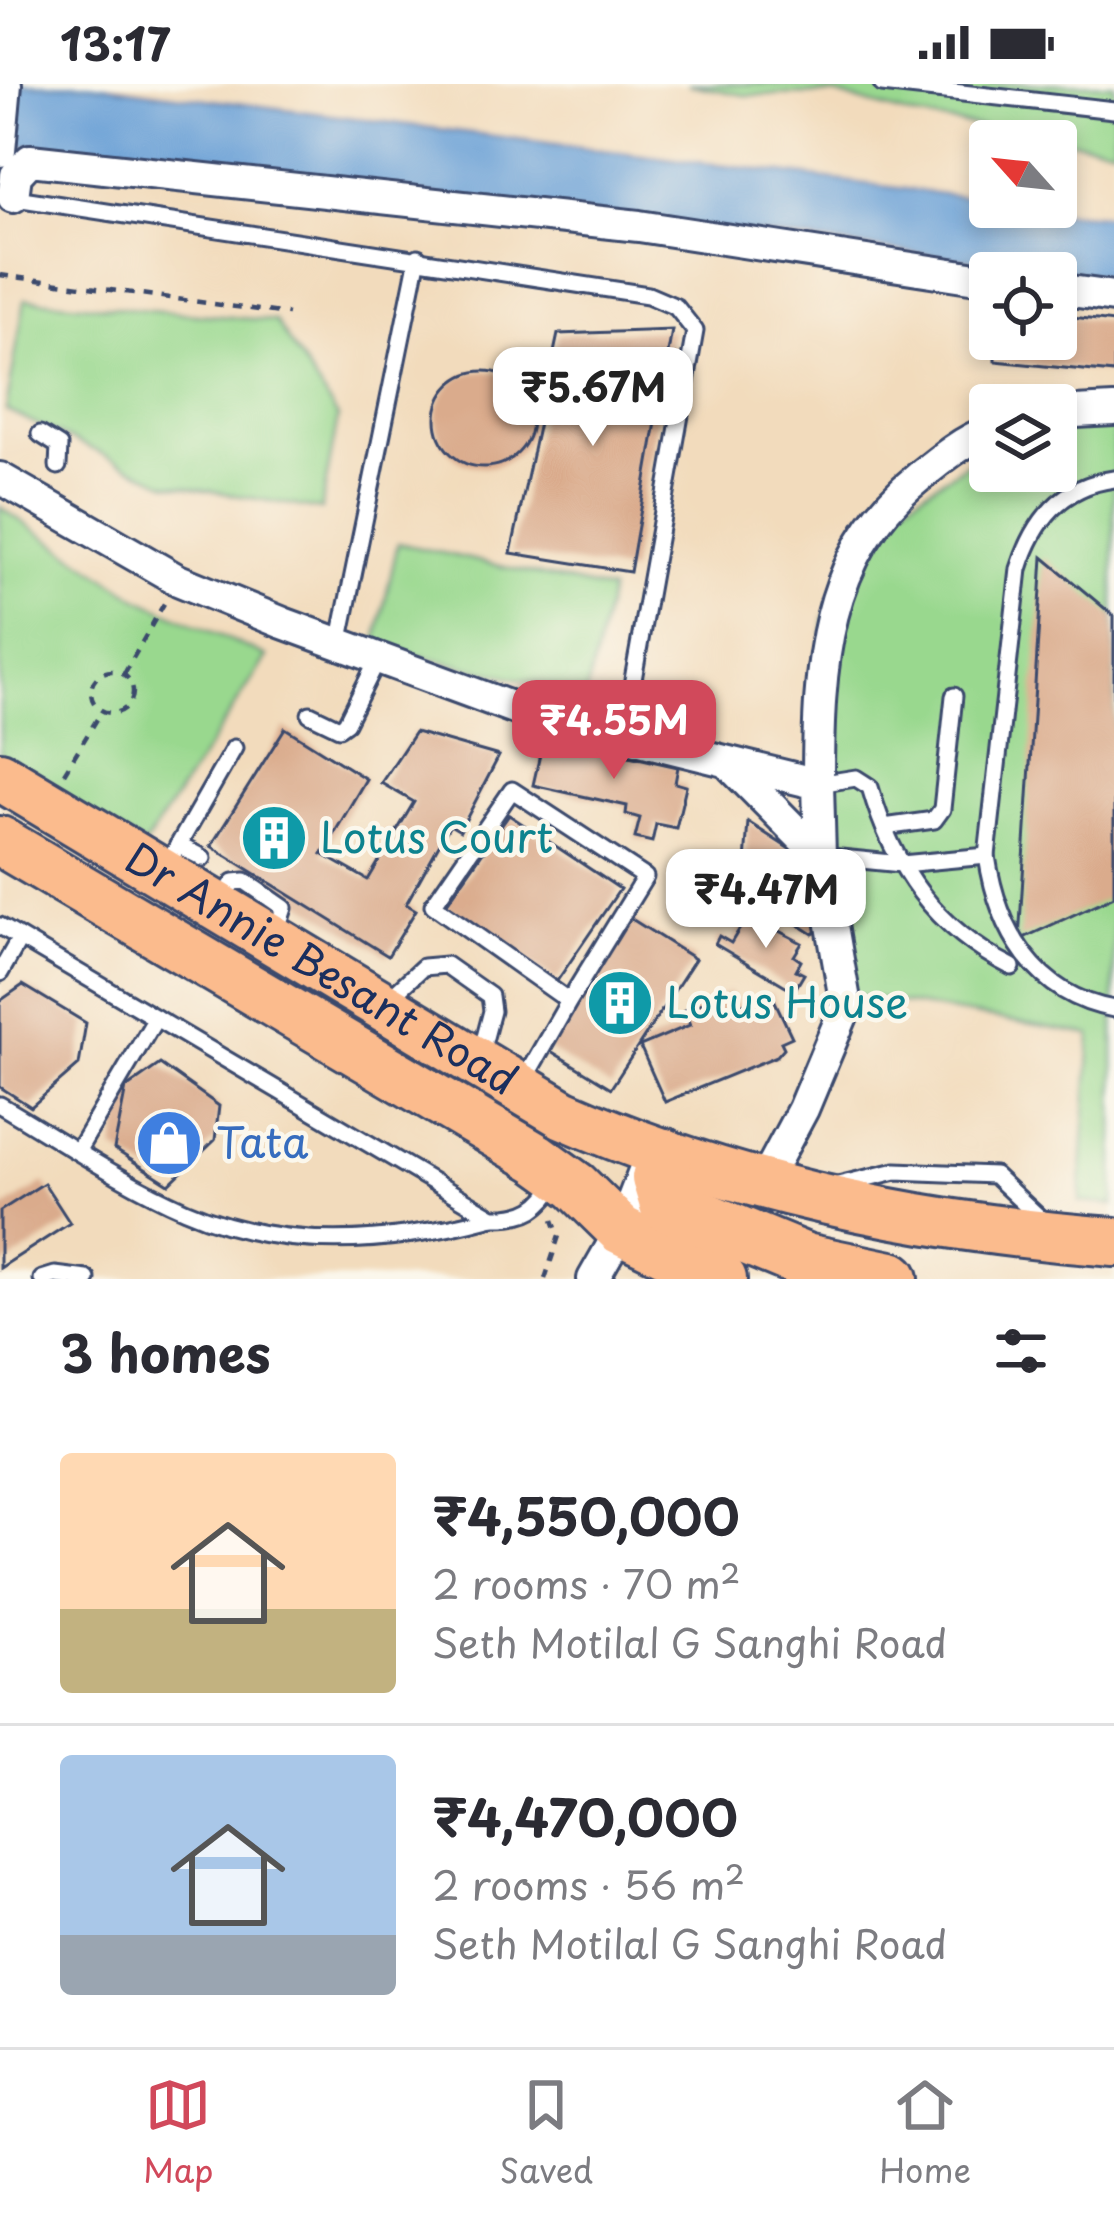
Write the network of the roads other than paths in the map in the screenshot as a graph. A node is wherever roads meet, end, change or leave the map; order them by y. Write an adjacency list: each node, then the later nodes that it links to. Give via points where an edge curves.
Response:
1 (6, 84): 4 (street)
2 (883, 84): 3 (lane)
3 (1114, 110)
4 (0, 154)
5 (7, 196): 6 (lane); 7 (street, via 30,160 639,226)
6 (418, 257): 17 (lane); 21 (lane, via 648,295 676,307 695,332)
7 (969, 277)
8 (1077, 292): 9 (street)
9 (1114, 297)
10 (1114, 410): 11 (street)
11 (1077, 412)
12 (40, 434): 14 (lane, via 59,446)
13 (969, 443): 25 (street, via 892,498 842,577 820,684)
14 (58, 466)
15 (0, 478): 17 (street, via 178,580)
16 (1114, 478): 29 (lane, via 1069,492 1031,530 1019,569)
17 (339, 644): 18 (street)
18 (378, 659): 20 (lane, via 346,723 339,728); 21 (street, via 519,710)
19 (955, 696): 26 (lane, via 942,808 934,820)
20 (310, 714)
21 (623, 736): 23 (street)
22 (234, 748): 30 (lane)
23 (724, 761): 25 (street); 28 (street)
24 (0, 776): 30 (main road, Dr Annie Besant Road)
25 (818, 784): 26 (lane, via 864,782); 28 (street)
26 (884, 827): 31 (lane)
27 (0, 841): 44 (main road, Dr Annie Besant Road)
28 (820, 856): 31 (lane); 46 (street, via 846,1006 803,1109)
29 (987, 856): 31 (lane); 38 (lane, via 994,898 1018,949 1081,1003)
30 (181, 858): 37 (main road, Dr Annie Besant Road, via 219,906)
31 (902, 864): 34 (lane, via 944,925)
32 (0, 926): 33 (lane)
33 (20, 938): 35 (lane); 39 (lane)
34 (1012, 967)
35 (0, 973)
36 (569, 1001): 36 (lane, via 433,905 512,790 645,878); 41 (lane)
37 (382, 1005): 40 (main road, Dr Annie Besant Road); 40 (lane, via 423,968 454,969 492,1002)
38 (1114, 1009)
39 (156, 1018): 43 (lane); 47 (lane)
40 (478, 1062): 41 (main road, Dr Annie Besant Road)
41 (520, 1088): 45 (main road, Dr Annie Besant Road)
42 (0, 1105): 43 (lane)
43 (77, 1150): 47 (lane, via 187,1211 329,1243 428,1235)
44 (561, 1175): 45 (main road, Dr Annie Besant Road); 47 (lane, via 544,1205 515,1218)
45 (651, 1186): 46 (main road); 51 (street); 52 (main road); 53 (highway, via 805,1261)
46 (785, 1187): 48 (main road, via 908,1218)
47 (493, 1217)
48 (1114, 1242)
49 (42, 1279): 50 (lane)
50 (87, 1279)
51 (593, 1279)
52 (722, 1279)
53 (891, 1279)

